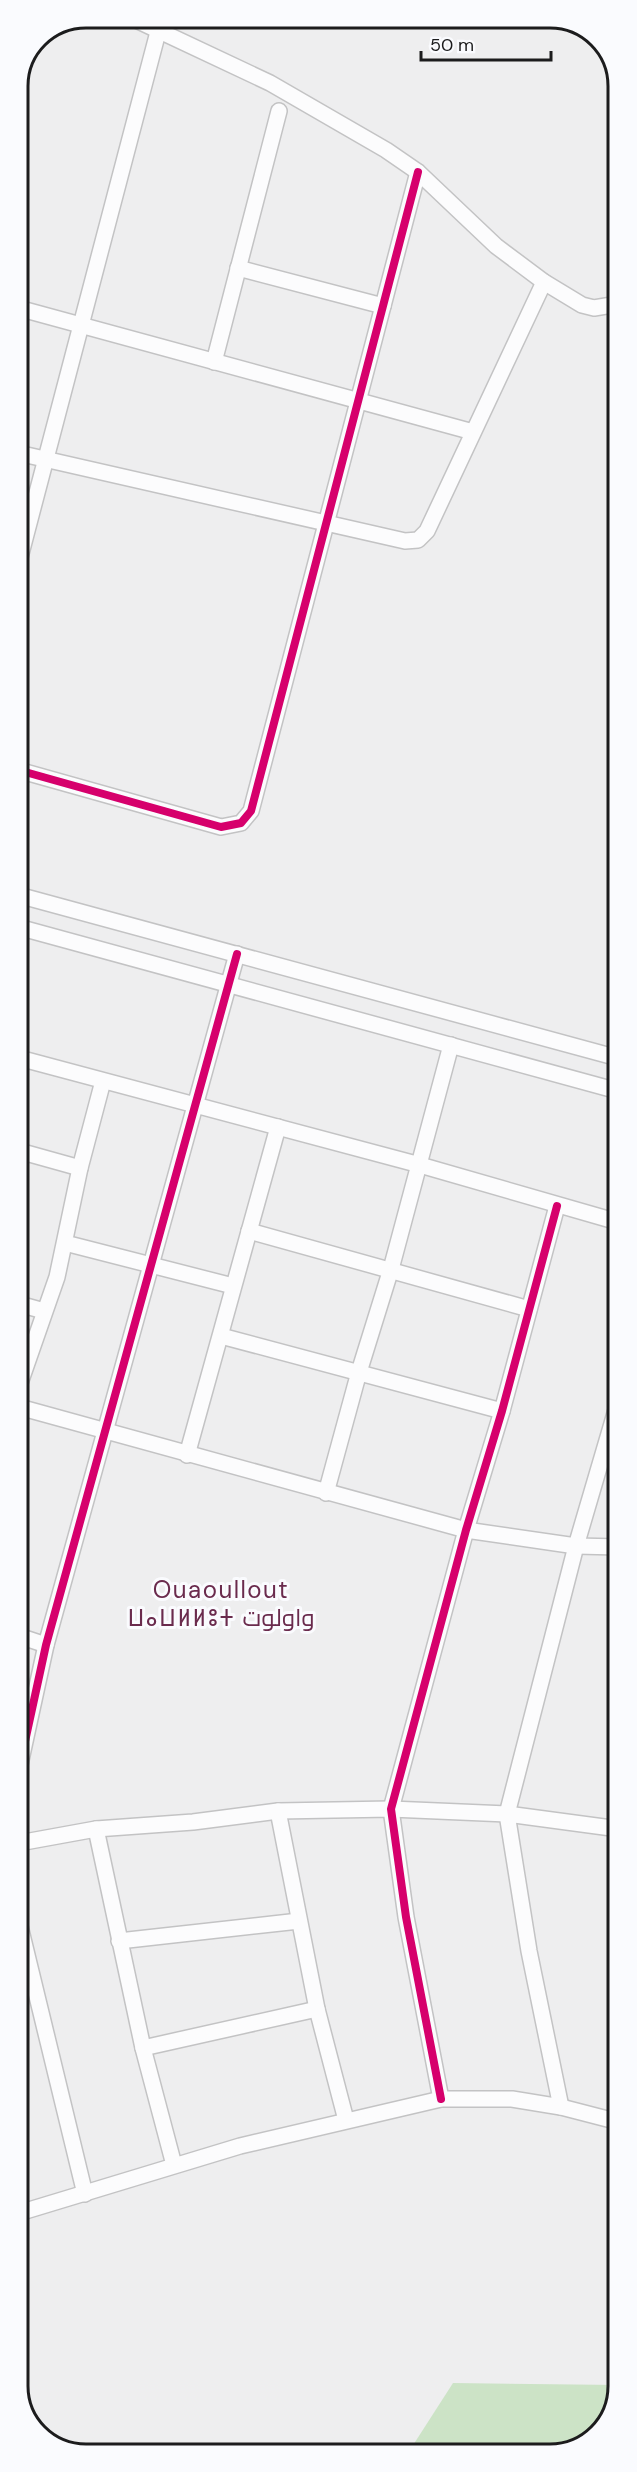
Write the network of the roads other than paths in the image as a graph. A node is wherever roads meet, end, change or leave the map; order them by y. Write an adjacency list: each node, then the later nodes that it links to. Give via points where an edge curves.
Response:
1 (151, 28): 2 (street)
2 (158, 32): 4 (street, via 270,82); 10 (street)
3 (279, 111): 5 (street)
4 (418, 172): 6 (street, via 496,246); 7 (street)
5 (238, 268): 7 (street); 11 (street)
6 (544, 282): 8 (street, via 582,305); 13 (street)
7 (383, 306): 12 (street)
8 (608, 306)
9 (28, 311): 10 (street)
10 (81, 326): 11 (street); 15 (street)
11 (214, 362): 12 (street)
12 (358, 401): 13 (street); 16 (street)
13 (473, 432): 16 (street, via 427,531 418,540 405,541)
14 (28, 455): 15 (street)
15 (46, 459): 16 (street); 17 (street)
16 (327, 523): 18 (street, via 251,811 241,823 220,827)
17 (28, 527)
18 (28, 773)
19 (28, 898): 21 (street)
20 (28, 930): 22 (street)
21 (237, 954): 22 (street); 24 (street)
22 (228, 984): 23 (street); 28 (street)
23 (451, 1045): 27 (street); 31 (street)
24 (608, 1055)
25 (28, 1060): 26 (street)
26 (103, 1081): 28 (street); 32 (street)
27 (608, 1088)
28 (195, 1103): 29 (street); 37 (street)
29 (278, 1127): 31 (street); 35 (street)
30 (28, 1154): 32 (street)
31 (420, 1165): 33 (street); 38 (street)
32 (80, 1168): 36 (street)
33 (557, 1206): 34 (street); 41 (street)
34 (608, 1219)
35 (249, 1231): 38 (street); 39 (street)
36 (65, 1243): 37 (street); 42 (street)
37 (153, 1264): 39 (street); 48 (street)
38 (391, 1269): 41 (street); 45 (street)
39 (233, 1286): 43 (street)
40 (28, 1307): 42 (street)
41 (528, 1309): 47 (street)
42 (44, 1311): 44 (street)
43 (221, 1336): 45 (street); 50 (street)
44 (28, 1359)
45 (359, 1372): 47 (street); 51 (street)
46 (28, 1410): 48 (street)
47 (502, 1411): 52 (street)
48 (106, 1432): 50 (street); 56 (street)
49 (608, 1437): 53 (street)
50 (187, 1455): 51 (street)
51 (326, 1492): 52 (street)
52 (466, 1530): 53 (street); 58 (street)
53 (576, 1546): 54 (street); 60 (street)
54 (608, 1547)
55 (28, 1639): 56 (street)
56 (46, 1645): 57 (street)
57 (28, 1728)
58 (391, 1809): 59 (street); 60 (street); 69 (street, via 406,1917)
59 (278, 1810): 62 (street, via 193,1822); 64 (street)
60 (507, 1814): 61 (street); 70 (street, via 529,1951)
61 (608, 1828)
62 (96, 1829): 63 (street); 65 (street)
63 (28, 1841)
64 (299, 1921): 65 (street); 67 (street)
65 (119, 1941): 68 (street)
66 (28, 1959): 74 (street)
67 (317, 2009): 68 (street); 72 (street)
68 (143, 2048): 73 (street)
69 (441, 2099): 70 (street, via 512,2098); 72 (street)
70 (561, 2107): 71 (street)
71 (608, 2119)
72 (346, 2120): 73 (street)
73 (174, 2165): 74 (street)
74 (85, 2194): 75 (street)
75 (28, 2210)

